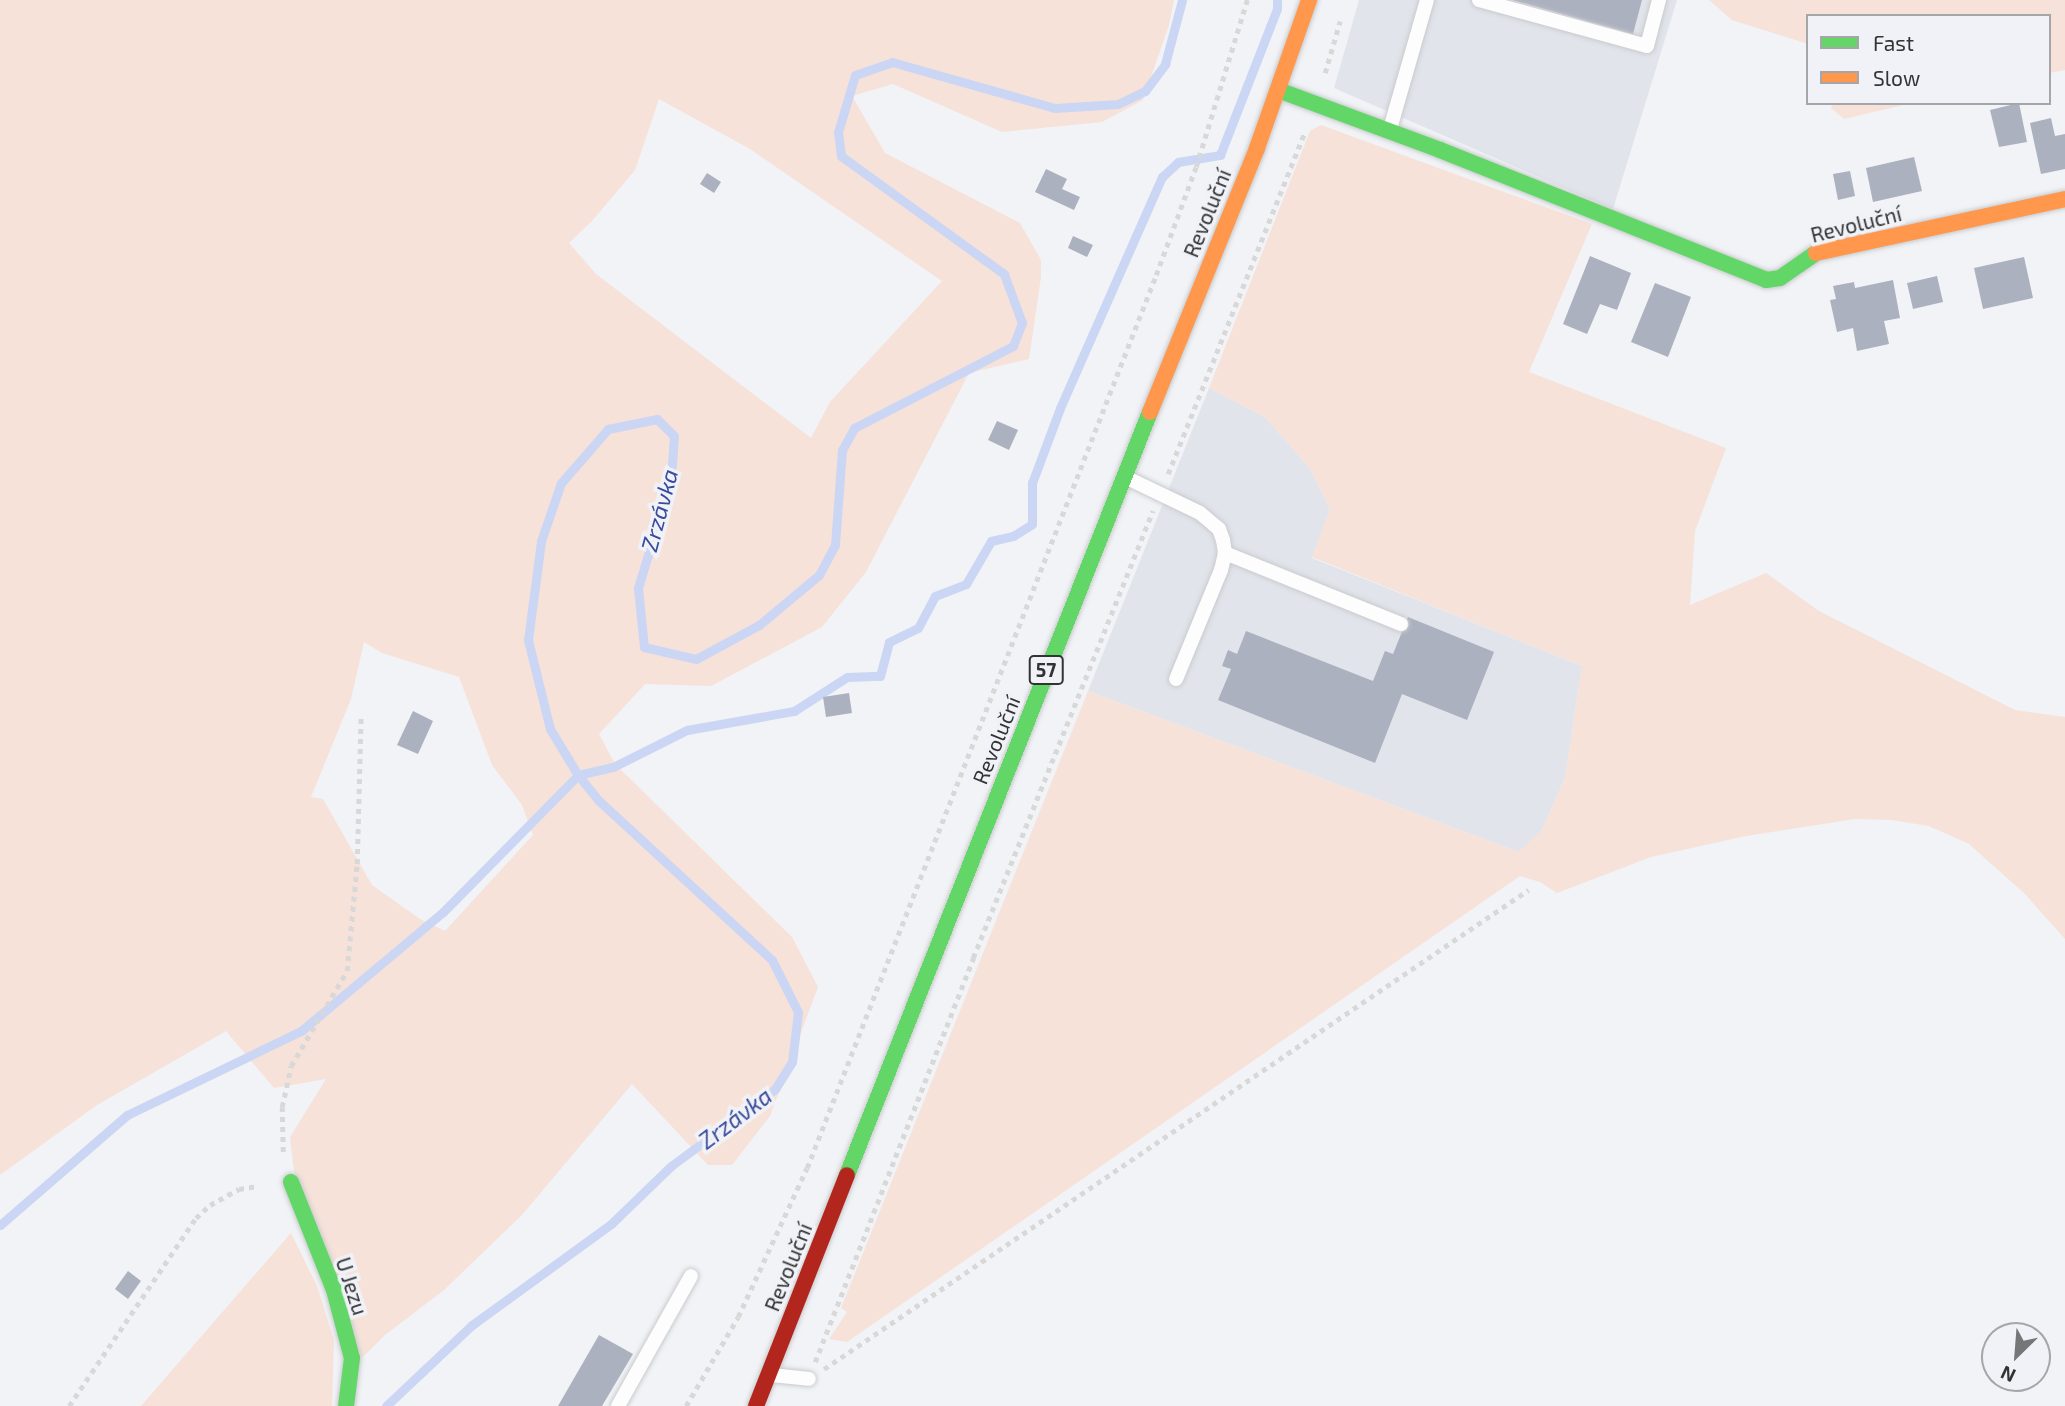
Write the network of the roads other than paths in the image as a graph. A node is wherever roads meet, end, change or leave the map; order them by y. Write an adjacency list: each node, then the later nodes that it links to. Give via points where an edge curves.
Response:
1 (1309, 0): 5 (main road, Revoluční / 57)
2 (1427, 0): 6 (lane)
3 (1479, 0): 4 (lane, via 1647,46)
4 (1659, 0)
5 (1278, 90): 6 (main road, Revoluční); 8 (main road, Revoluční / 57)
6 (1390, 131): 7 (main road, Revoluční, via 1766,280 1780,278 1821,250)
7 (2065, 199)
8 (1123, 476): 9 (lane, via 1210,521 1219,529); 14 (main road, Revoluční / 57)
9 (1225, 552): 10 (lane); 11 (lane)
10 (1401, 624)
11 (1176, 679)
12 (291, 1182): 16 (main road, U Jezu, via 334,1290 352,1357)
13 (691, 1276): 17 (lane)
14 (771, 1367): 15 (lane); 18 (main road, Revoluční / 57)
15 (809, 1379)
16 (346, 1406)
17 (618, 1406)
18 (756, 1406)

